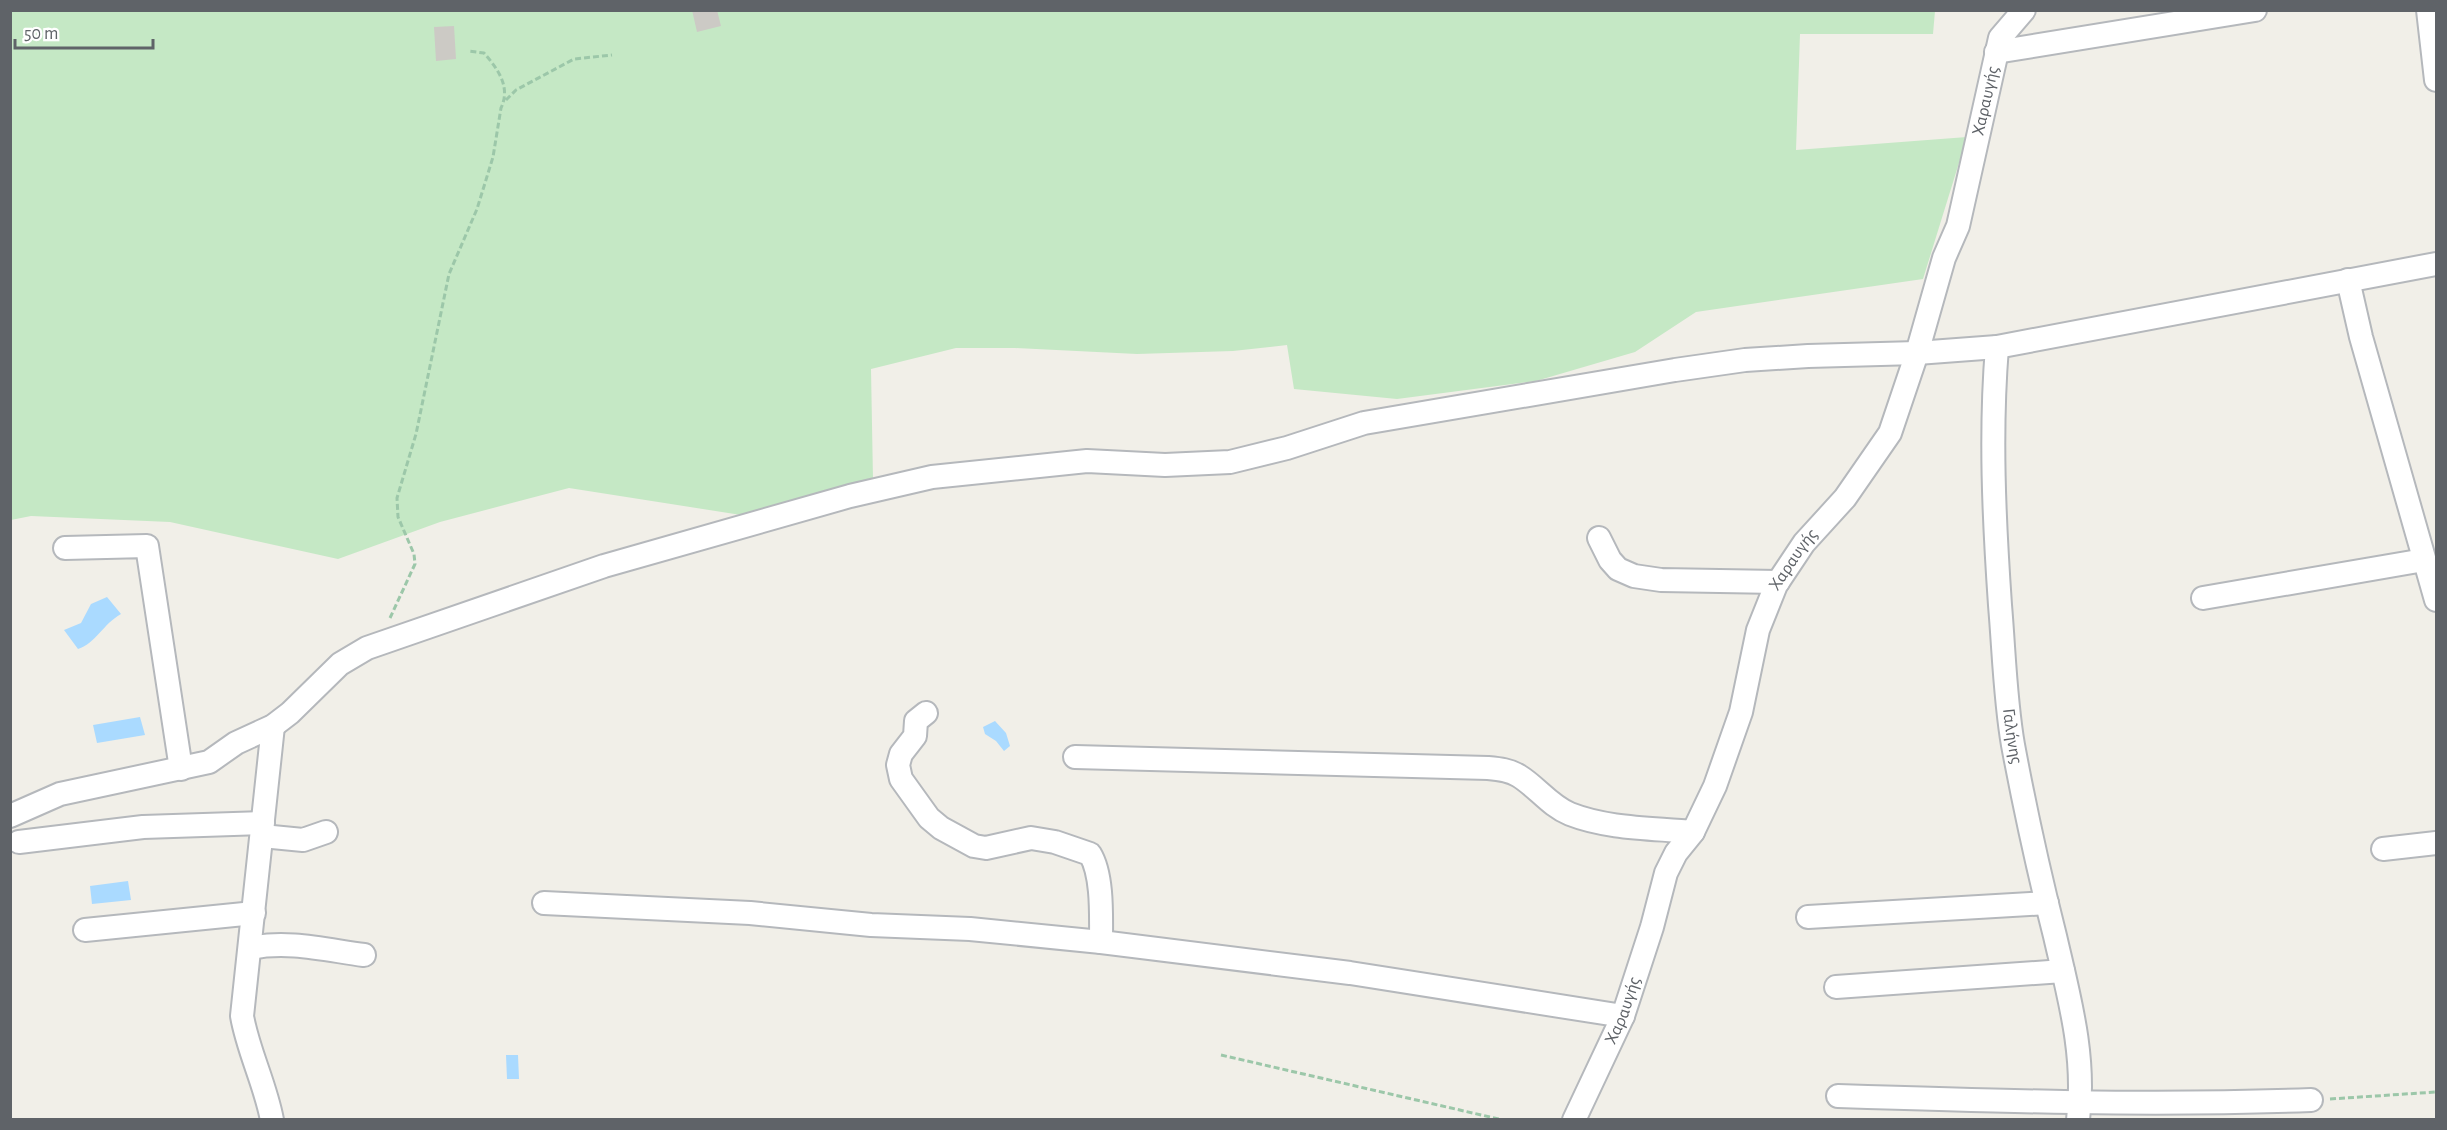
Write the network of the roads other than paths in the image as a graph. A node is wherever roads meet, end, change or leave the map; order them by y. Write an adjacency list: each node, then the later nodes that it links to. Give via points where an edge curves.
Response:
1 (2024, 10): 4 (street, Χαραυγής, via 2000,38)
2 (2255, 10): 4 (street)
3 (2428, 10): 5 (street)
4 (1996, 52): 9 (street, Χαραυγής, via 1958,226 1944,258)
5 (2436, 80)
6 (2436, 264): 7 (street)
7 (2348, 280): 8 (street); 12 (street)
8 (1997, 346): 9 (street); 28 (street, Γαλήνης, via 1992,408 1993,513 2005,677 2013,744)
9 (1917, 353): 13 (street, Χαραυγής, via 1890,433 1845,498 1804,543); 17 (street, via 1787,357 1675,370 1364,423 1230,462 1165,465 1087,461 932,477 850,496 604,566 367,648 339,664)
10 (1599, 538): 13 (street, via 1618,569 1634,576)
11 (65, 548): 19 (street, via 147,546)
12 (2424, 560): 14 (street); 15 (street)
13 (1778, 582): 23 (street, Χαραυγής, via 1758,630 1741,712)
14 (2203, 598)
15 (2436, 600)
16 (926, 713): 32 (street, via 916,721 915,736 901,753 898,765 901,779 929,818 974,846 986,848 1031,838 1090,854 1097,869)
17 (273, 726): 19 (street, via 236,743 210,762); 21 (street)
18 (1075, 757): 23 (street, via 1488,768 1519,775 1568,813 1587,819)
19 (181, 769): 20 (street, via 60,794)
20 (10, 816)
21 (263, 829): 22 (street, via 303,840); 24 (street, via 143,828); 29 (street)
22 (326, 831)
23 (1693, 832): 37 (street, Χαραυγής, via 1666,873)
24 (19, 842)
25 (2436, 843): 26 (street)
26 (2383, 849)
27 (544, 903): 32 (street, via 750,913)
28 (2047, 903): 30 (street); 35 (street, Γαλήνης)
29 (254, 913): 31 (street); 33 (street)
30 (1808, 917)
31 (84, 930)
32 (1101, 942): 37 (street, via 1350,973)
33 (250, 948): 34 (street, via 292,945); 41 (street, via 242,1016)
34 (364, 955)
35 (2063, 971): 36 (street); 40 (street, Γαλήνης, via 2080,1064)
36 (1836, 987)
37 (1623, 1016): 42 (street, Χαραυγής)
38 (1838, 1096): 40 (street)
39 (2311, 1100): 40 (street)
40 (2079, 1110)
41 (272, 1119)
42 (1574, 1119)

